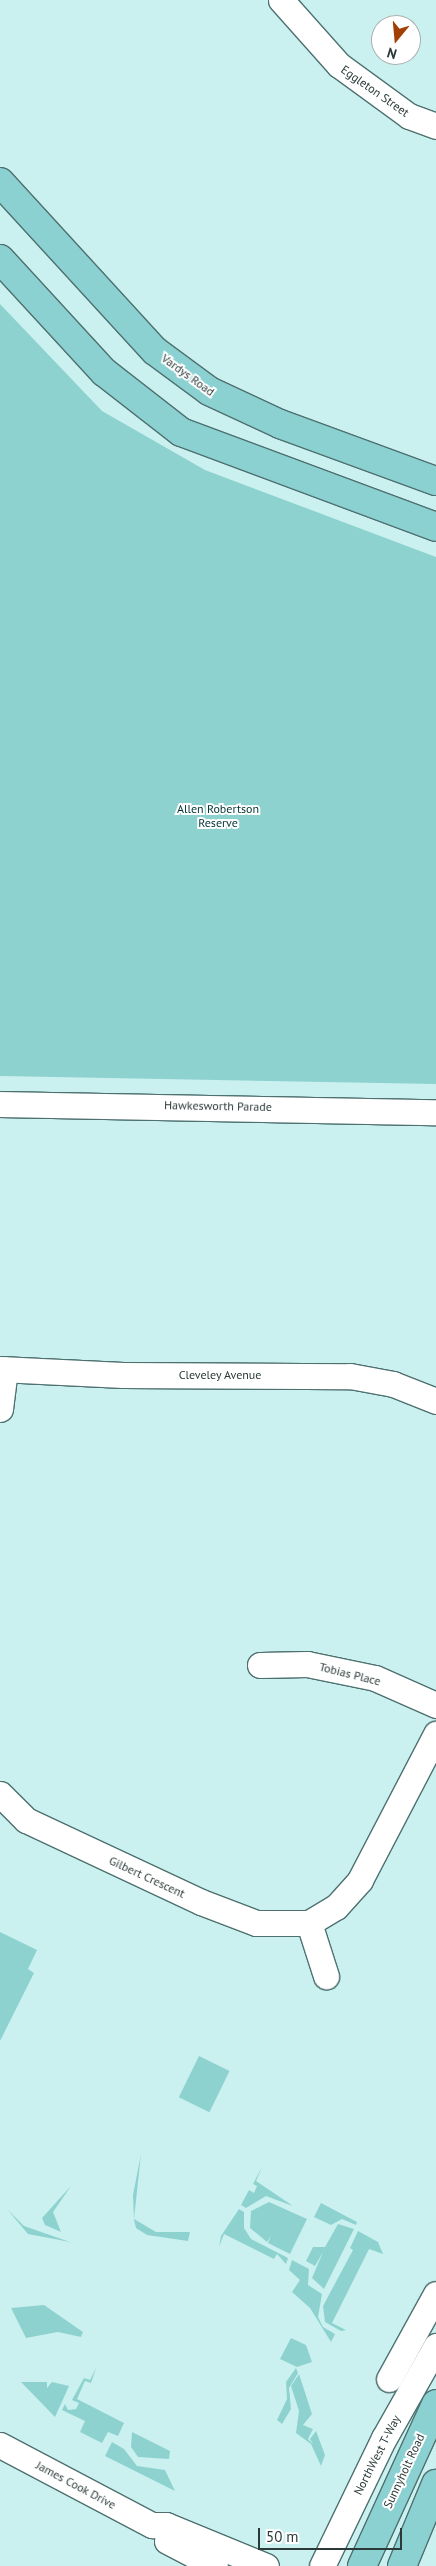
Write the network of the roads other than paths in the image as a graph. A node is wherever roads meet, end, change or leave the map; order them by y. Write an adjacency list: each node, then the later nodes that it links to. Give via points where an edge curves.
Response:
1 (281, 0): 2 (street, Eggleton Street, via 338,66 409,116)
2 (436, 126)
3 (0, 182): 5 (main road, Vardys Road, via 155,351 209,391 280,424)
4 (0, 259): 6 (main road, via 104,372 181,432)
5 (436, 481)
6 (436, 527)
7 (0, 1104): 8 (street, Hawkesworth Parade)
8 (436, 1112)
9 (3, 1369): 10 (street, Cleveley Avenue, via 123,1375 350,1376 393,1384); 11 (street)
10 (436, 1401)
11 (0, 1409)
12 (260, 1665): 13 (street, Tobias Place, via 307,1664 375,1678)
13 (436, 1705)
14 (436, 1734): 16 (street, Gilbert Crescent, via 360,1880 336,1908)
15 (0, 1794): 16 (street, Gilbert Crescent, via 26,1820 200,1902 256,1923)
16 (309, 1923): 17 (street)
17 (326, 1976)
18 (436, 2294): 20 (street)
19 (436, 2346): 27 (street, NorthWest T-Way, via 384,2438)
20 (389, 2379)
21 (436, 2404): 28 (main road, Sunnyholt Road)
22 (0, 2444): 24 (street, James Cook Drive)
23 (436, 2484): 29 (main road)
24 (152, 2525): 25 (street, James Cook Drive, via 159,2537); 26 (street, James Cook Drive, via 166,2525)
25 (215, 2566)
26 (266, 2566)
27 (322, 2566)
28 (362, 2566)
29 (402, 2566)

